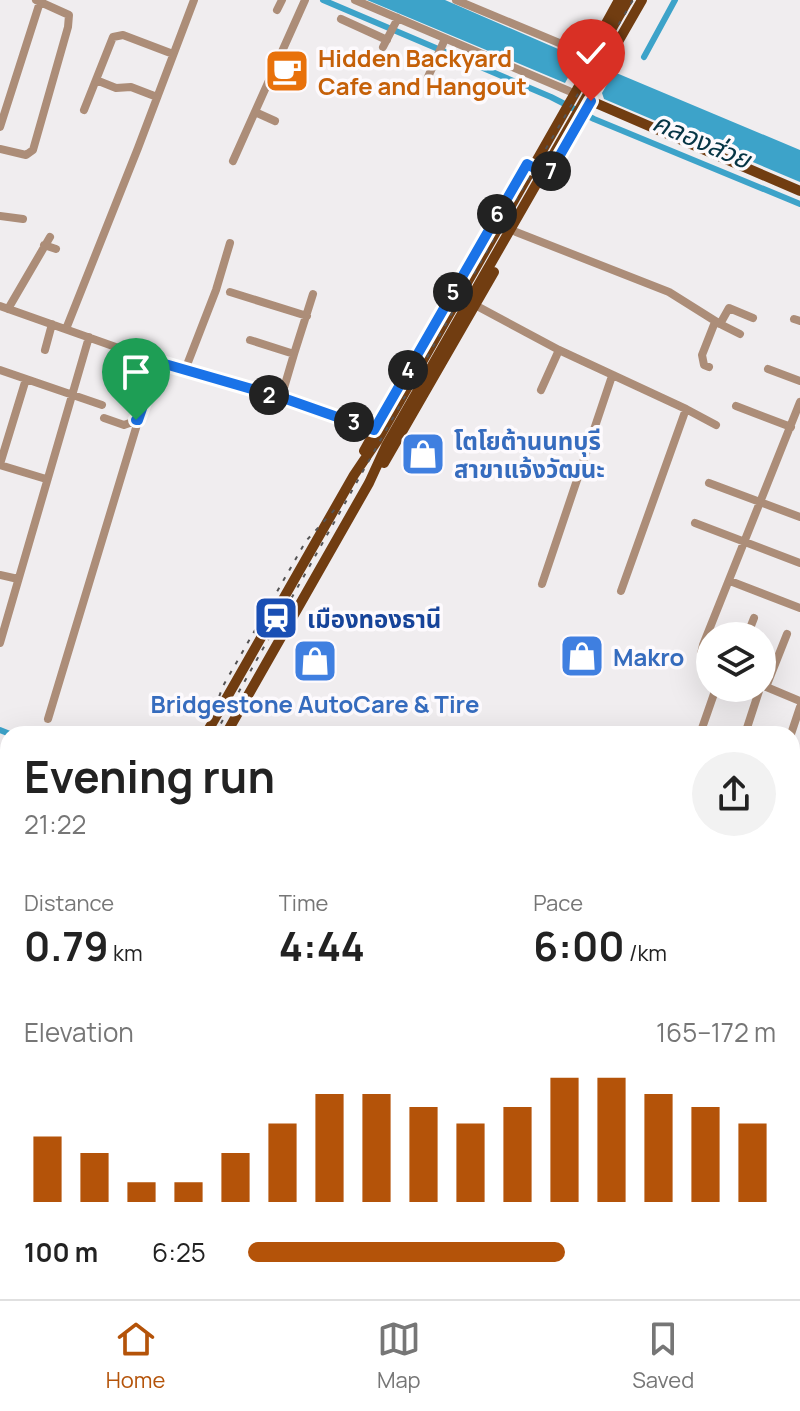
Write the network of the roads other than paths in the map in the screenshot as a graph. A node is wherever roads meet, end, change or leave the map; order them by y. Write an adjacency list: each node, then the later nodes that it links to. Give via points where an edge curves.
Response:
1 (194, 0): 14 (street)
2 (282, 0): 10 (street)
3 (305, 0): 22 (street)
4 (355, 0): 12 (street)
5 (456, 0): 15 (street)
6 (619, 0): 15 (main road)
7 (628, 0): 74 (main road)
8 (38, 1): 24 (street); 25 (street, via 69,15 68,27 33,150 26,155)
9 (646, 1): 20 (main road); 40 (main road)
10 (277, 10)
11 (341, 19): 12 (street, via 386,40)
12 (397, 21): 13 (street)
13 (444, 41): 16 (street); 19 (street)
14 (173, 54): 17 (street, via 118,35 111,39); 18 (street)
15 (588, 55): 19 (main road)
16 (428, 77)
17 (96, 80): 18 (street); 21 (street)
18 (157, 97): 46 (street)
19 (564, 100): 27 (main road)
20 (586, 109): 28 (main road); 29 (main road)
21 (84, 110)
22 (255, 112): 23 (street); 26 (street)
23 (275, 121)
24 (0, 127)
25 (0, 149)
26 (233, 161)
27 (527, 164): 28 (main road); 31 (main road)
28 (548, 176): 33 (main road)
29 (800, 191)
30 (0, 216): 32 (street)
31 (496, 216): 33 (main road, via 498,231); 34 (main road)
32 (23, 219)
33 (518, 230): 37 (main road); 44 (street, via 669,292)
34 (484, 238): 37 (main road, via 503,238); 72 (main road)
35 (230, 243): 57 (street)
36 (56, 249): 41 (street, via 47,241)
37 (505, 252): 40 (main road)
38 (230, 292): 42 (street)
39 (313, 294): 42 (street)
40 (472, 305): 51 (street); 101 (main road, via 386,446)
41 (4, 308): 45 (street)
42 (307, 316): 52 (street)
43 (753, 318): 44 (street, via 729,308)
44 (717, 323): 47 (street); 54 (street, via 702,355)
45 (52, 324): 46 (street); 50 (street)
46 (66, 329): 48 (street)
47 (740, 334)
48 (89, 337): 53 (street); 62 (street)
49 (250, 340): 52 (street)
50 (45, 350)
51 (559, 350): 58 (street); 61 (street)
52 (294, 354): 63 (street)
53 (158, 362): 57 (street); 69 (street)
54 (709, 367)
55 (768, 369): 60 (street)
56 (0, 370): 59 (street)
57 (185, 370): 63 (street)
58 (612, 376): 67 (street); 85 (street)
59 (26, 379): 62 (street); 73 (street)
60 (800, 381)
61 (541, 390)
62 (72, 395): 65 (street); 75 (street)
63 (281, 398): 72 (street)
64 (800, 402): 70 (street)
65 (102, 405)
66 (736, 406): 70 (street)
67 (686, 409): 71 (street); 86 (street)
68 (104, 418): 69 (street, via 124,425)
69 (138, 420): 99 (street)
70 (795, 423): 77 (street)
71 (716, 425)
72 (374, 430): 74 (main road)
73 (0, 464): 75 (street)
74 (354, 475): 100 (main road)
75 (46, 479): 83 (street)
76 (709, 483): 77 (street)
77 (761, 504): 78 (street); 80 (street)
78 (800, 517)
79 (695, 523): 80 (street)
80 (746, 543): 81 (street); 84 (street)
81 (800, 563)
82 (0, 575): 83 (street)
83 (18, 579): 92 (street)
84 (730, 581): 87 (street); 89 (street)
85 (542, 584)
86 (621, 591)
87 (800, 608)
88 (754, 618): 90 (street)
89 (713, 622)
90 (752, 622)
91 (787, 634): 93 (street)
92 (0, 643)
93 (776, 658)
94 (776, 691): 95 (street)
95 (800, 701)
96 (711, 702): 102 (street)
97 (757, 702): 103 (street)
98 (800, 707): 104 (street)
99 (48, 719)
100 (211, 726)
101 (231, 726)
102 (703, 726)
103 (748, 726)
104 (794, 726)

